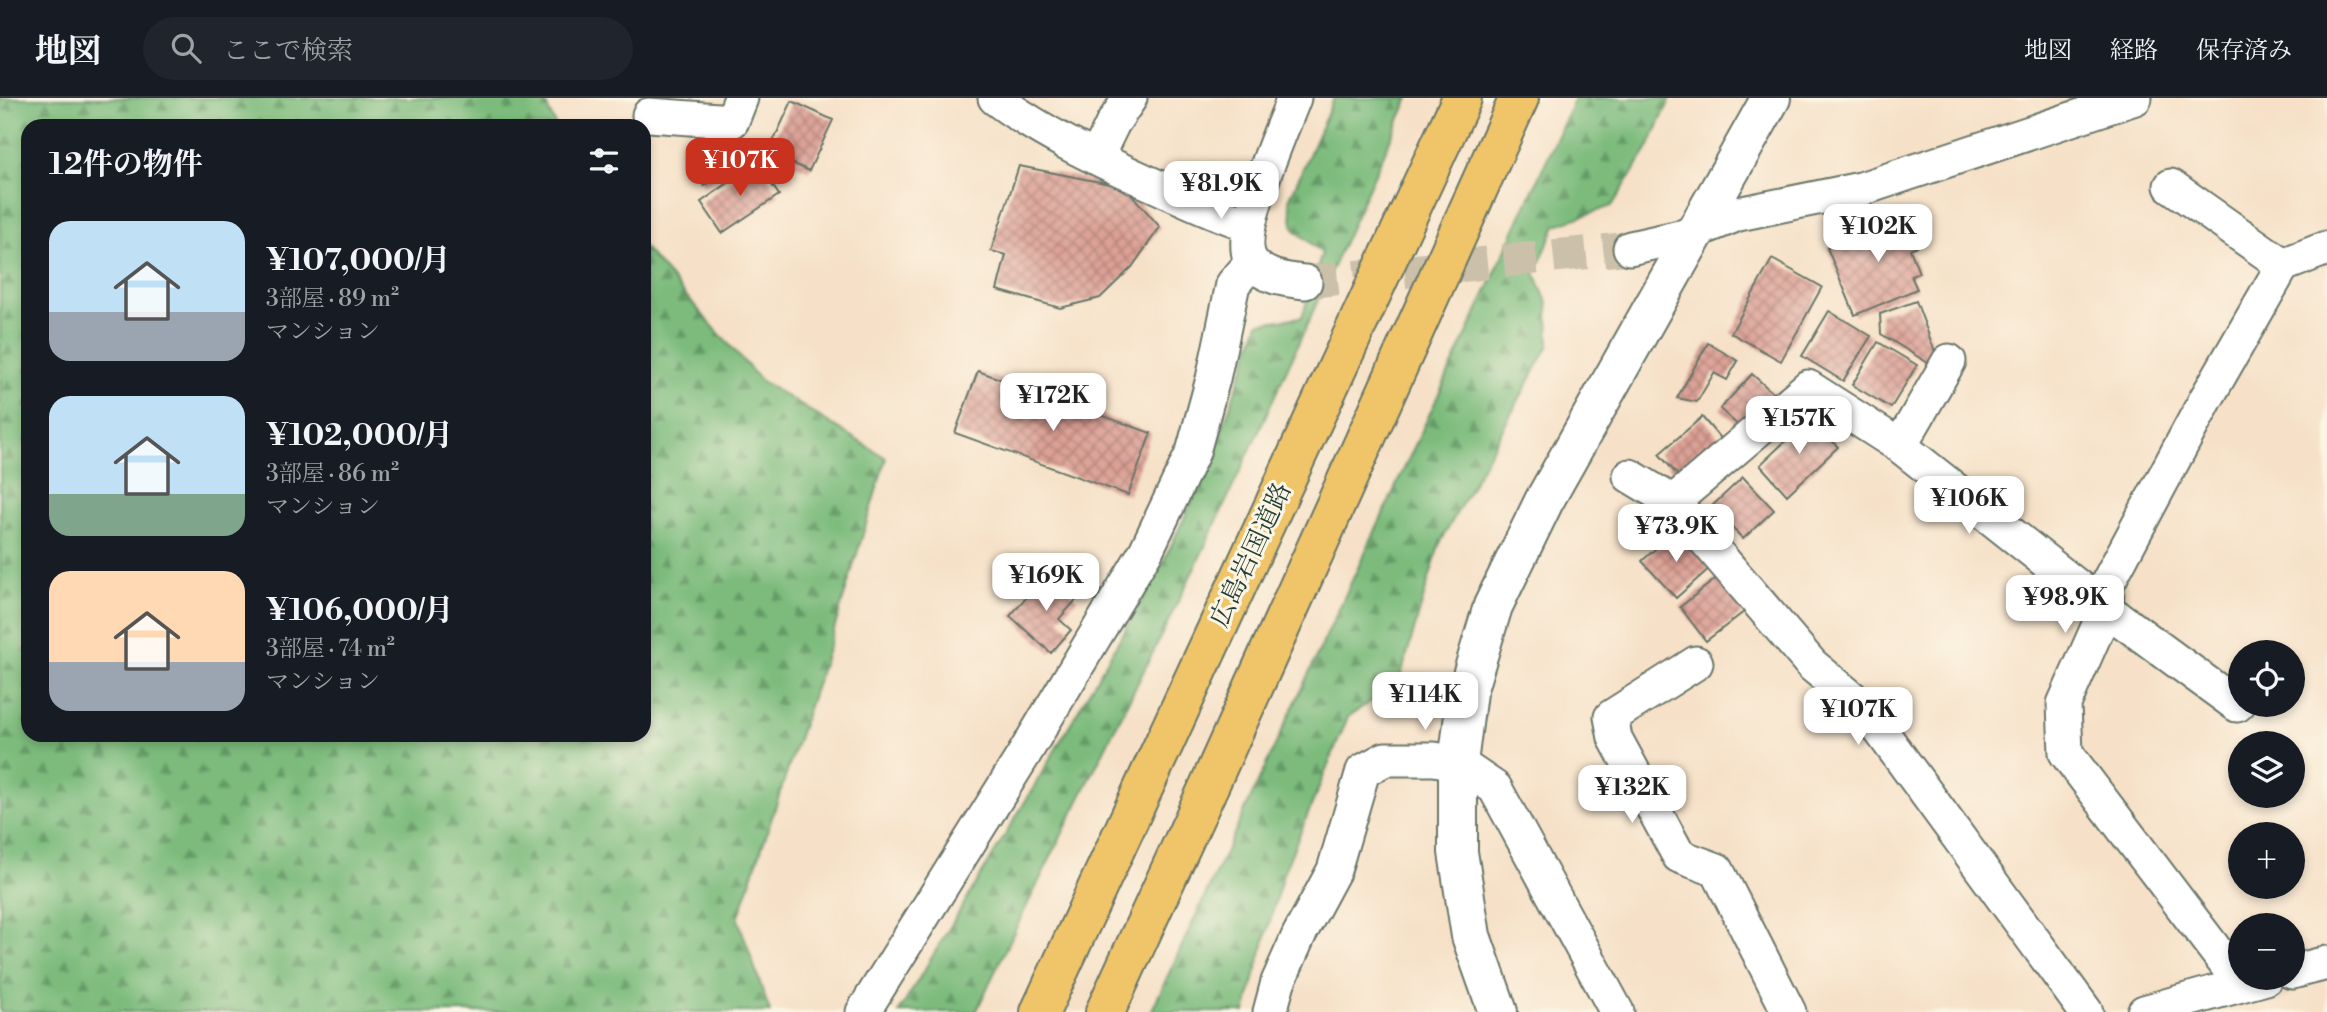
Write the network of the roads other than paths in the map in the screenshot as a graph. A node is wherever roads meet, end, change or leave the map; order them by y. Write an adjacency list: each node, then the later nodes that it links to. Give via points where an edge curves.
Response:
1 (741, 98): 9 (street, via 732,121)
2 (995, 98): 10 (street, via 1018,116)
3 (1130, 98): 10 (street)
4 (1294, 98): 12 (street)
5 (1462, 98): 32 (highway, 広島岩国道路)
6 (1519, 98): 33 (highway)
7 (1771, 98): 13 (street)
8 (2135, 98): 13 (street, via 1861,189 1738,214)
9 (649, 116)
10 (1096, 158): 12 (street)
11 (2171, 186): 17 (street)
12 (1248, 224): 16 (street, via 1246,248)
13 (1694, 233): 14 (street); 26 (street, via 1544,501 1493,607 1467,692)
14 (1630, 248)
15 (2327, 248): 17 (street)
16 (1252, 262): 18 (street, via 1277,279); 31 (street, via 1233,284 1193,452 1146,551)
17 (2283, 265): 23 (street, via 2108,584)
18 (1305, 282)
19 (1949, 361): 20 (street)
20 (1900, 446): 22 (street, via 1808,387); 23 (street)
21 (1630, 476): 22 (street)
22 (1672, 502): 38 (street, via 1812,665 1864,708)
23 (2106, 609): 25 (street); 27 (street, via 2063,704 2066,753)
24 (1696, 663): 37 (street, via 1611,717 1615,738 1679,856 1717,870)
25 (2228, 699)
26 (1458, 763): 34 (street, via 1385,759 1363,771 1334,870 1299,935); 35 (street, via 1458,852 1463,888 1471,936); 36 (street, via 1494,788)
27 (2228, 949)
28 (2327, 963): 29 (street)
29 (2305, 969)
30 (2228, 988): 39 (street)
31 (863, 1012)
32 (1040, 1012)
33 (1105, 1012)
34 (1270, 1012)
35 (1498, 1012)
36 (1616, 1012)
37 (1789, 1012)
38 (2086, 1012)
39 (2144, 1012)

